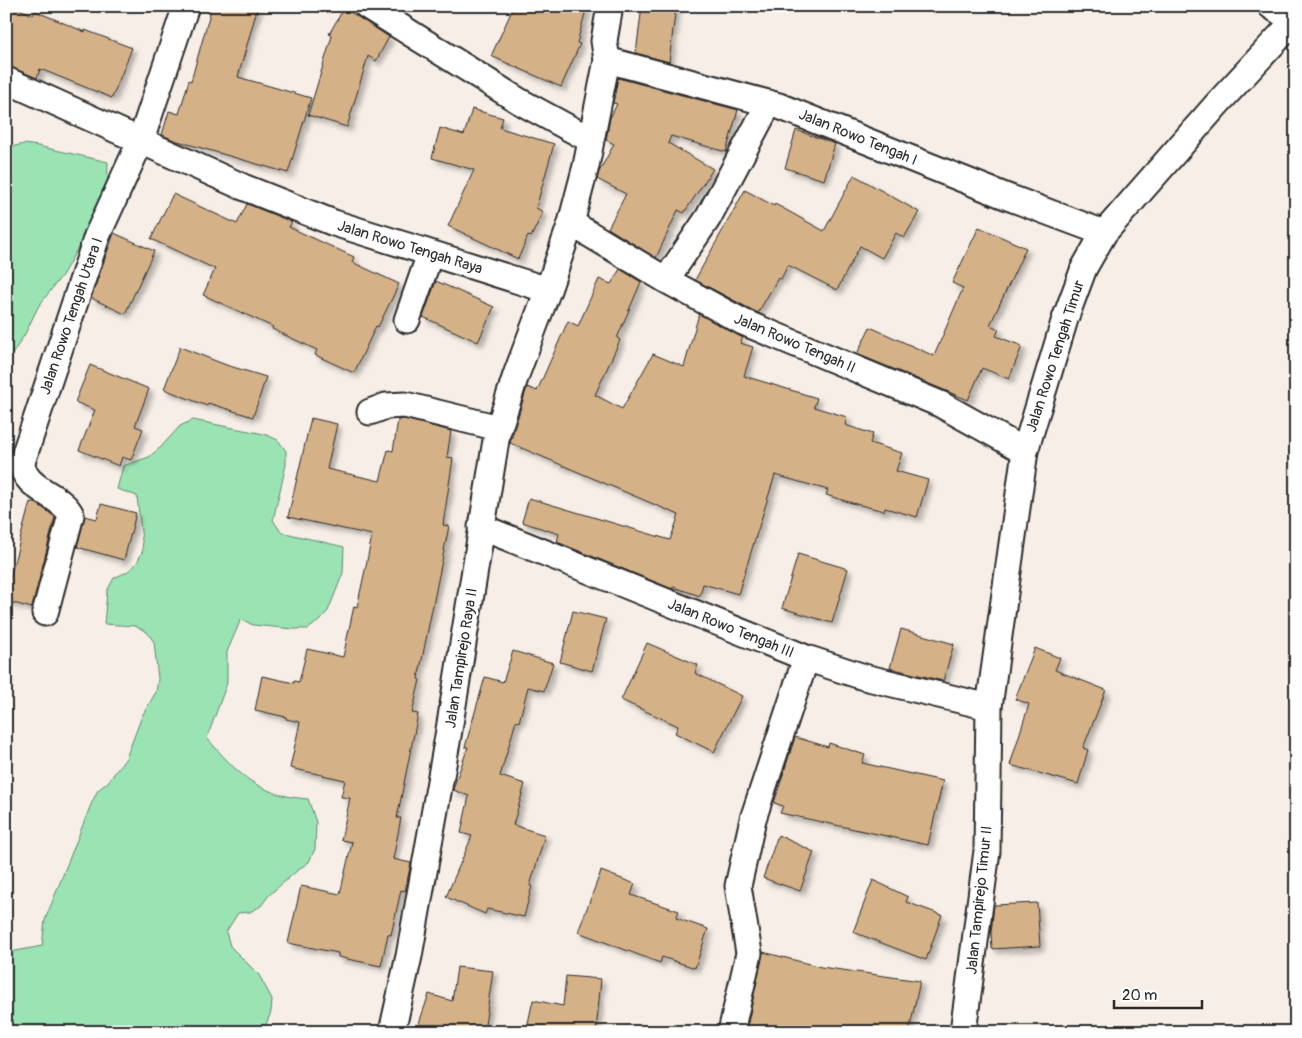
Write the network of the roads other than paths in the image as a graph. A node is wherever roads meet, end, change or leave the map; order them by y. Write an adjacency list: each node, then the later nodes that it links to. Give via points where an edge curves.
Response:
1 (186, 6): 9 (street, Jalan Rowo Tengah Utara I)
2 (367, 6): 10 (street, via 519,101)
3 (610, 6): 6 (street, via 604,41)
4 (1271, 6): 5 (street)
5 (1295, 22): 12 (street, Jalan Rowo Tengah Timur, via 1218,103)
6 (607, 60): 8 (street, Jalan Rowo Tengah I); 10 (street)
7 (6, 80): 9 (street, Jalan Rowo Tengah Raya)
8 (769, 103): 12 (street, Jalan Rowo Tengah I); 14 (street, via 708,218)
9 (141, 140): 13 (street, Jalan Rowo Tengah Raya, via 243,187 334,223); 21 (street, Jalan Rowo Tengah Utara I, via 97,236 22,462 25,476 69,510 71,515)
10 (591, 140): 11 (street)
11 (571, 223): 14 (street, Jalan Rowo Tengah II); 15 (street)
12 (1104, 233): 19 (street, Jalan Rowo Tengah Timur, via 1084,268 1065,319)
13 (430, 254): 15 (street, Jalan Rowo Tengah Raya); 16 (street)
14 (666, 280): 19 (street, Jalan Rowo Tengah II, via 743,322 940,404)
15 (548, 290): 18 (street, Jalan Tampirejo Raya II)
16 (407, 320)
17 (370, 412): 18 (street, via 386,406 405,405)
18 (499, 428): 20 (street, Jalan Tampirejo Raya II)
19 (1025, 451): 23 (street, Jalan Rowo Tengah Timur)
20 (481, 527): 22 (street, Jalan Rowo Tengah III); 24 (street, Jalan Tampirejo Raya II, via 448,742)
21 (45, 613)
22 (806, 658): 23 (street, Jalan Rowo Tengah III, via 864,677); 25 (street, via 753,819 738,886 749,953)
23 (989, 707): 26 (street, Jalan Tampirejo Timur II, via 987,851)
24 (392, 1032)
25 (731, 1032)
26 (963, 1032)

